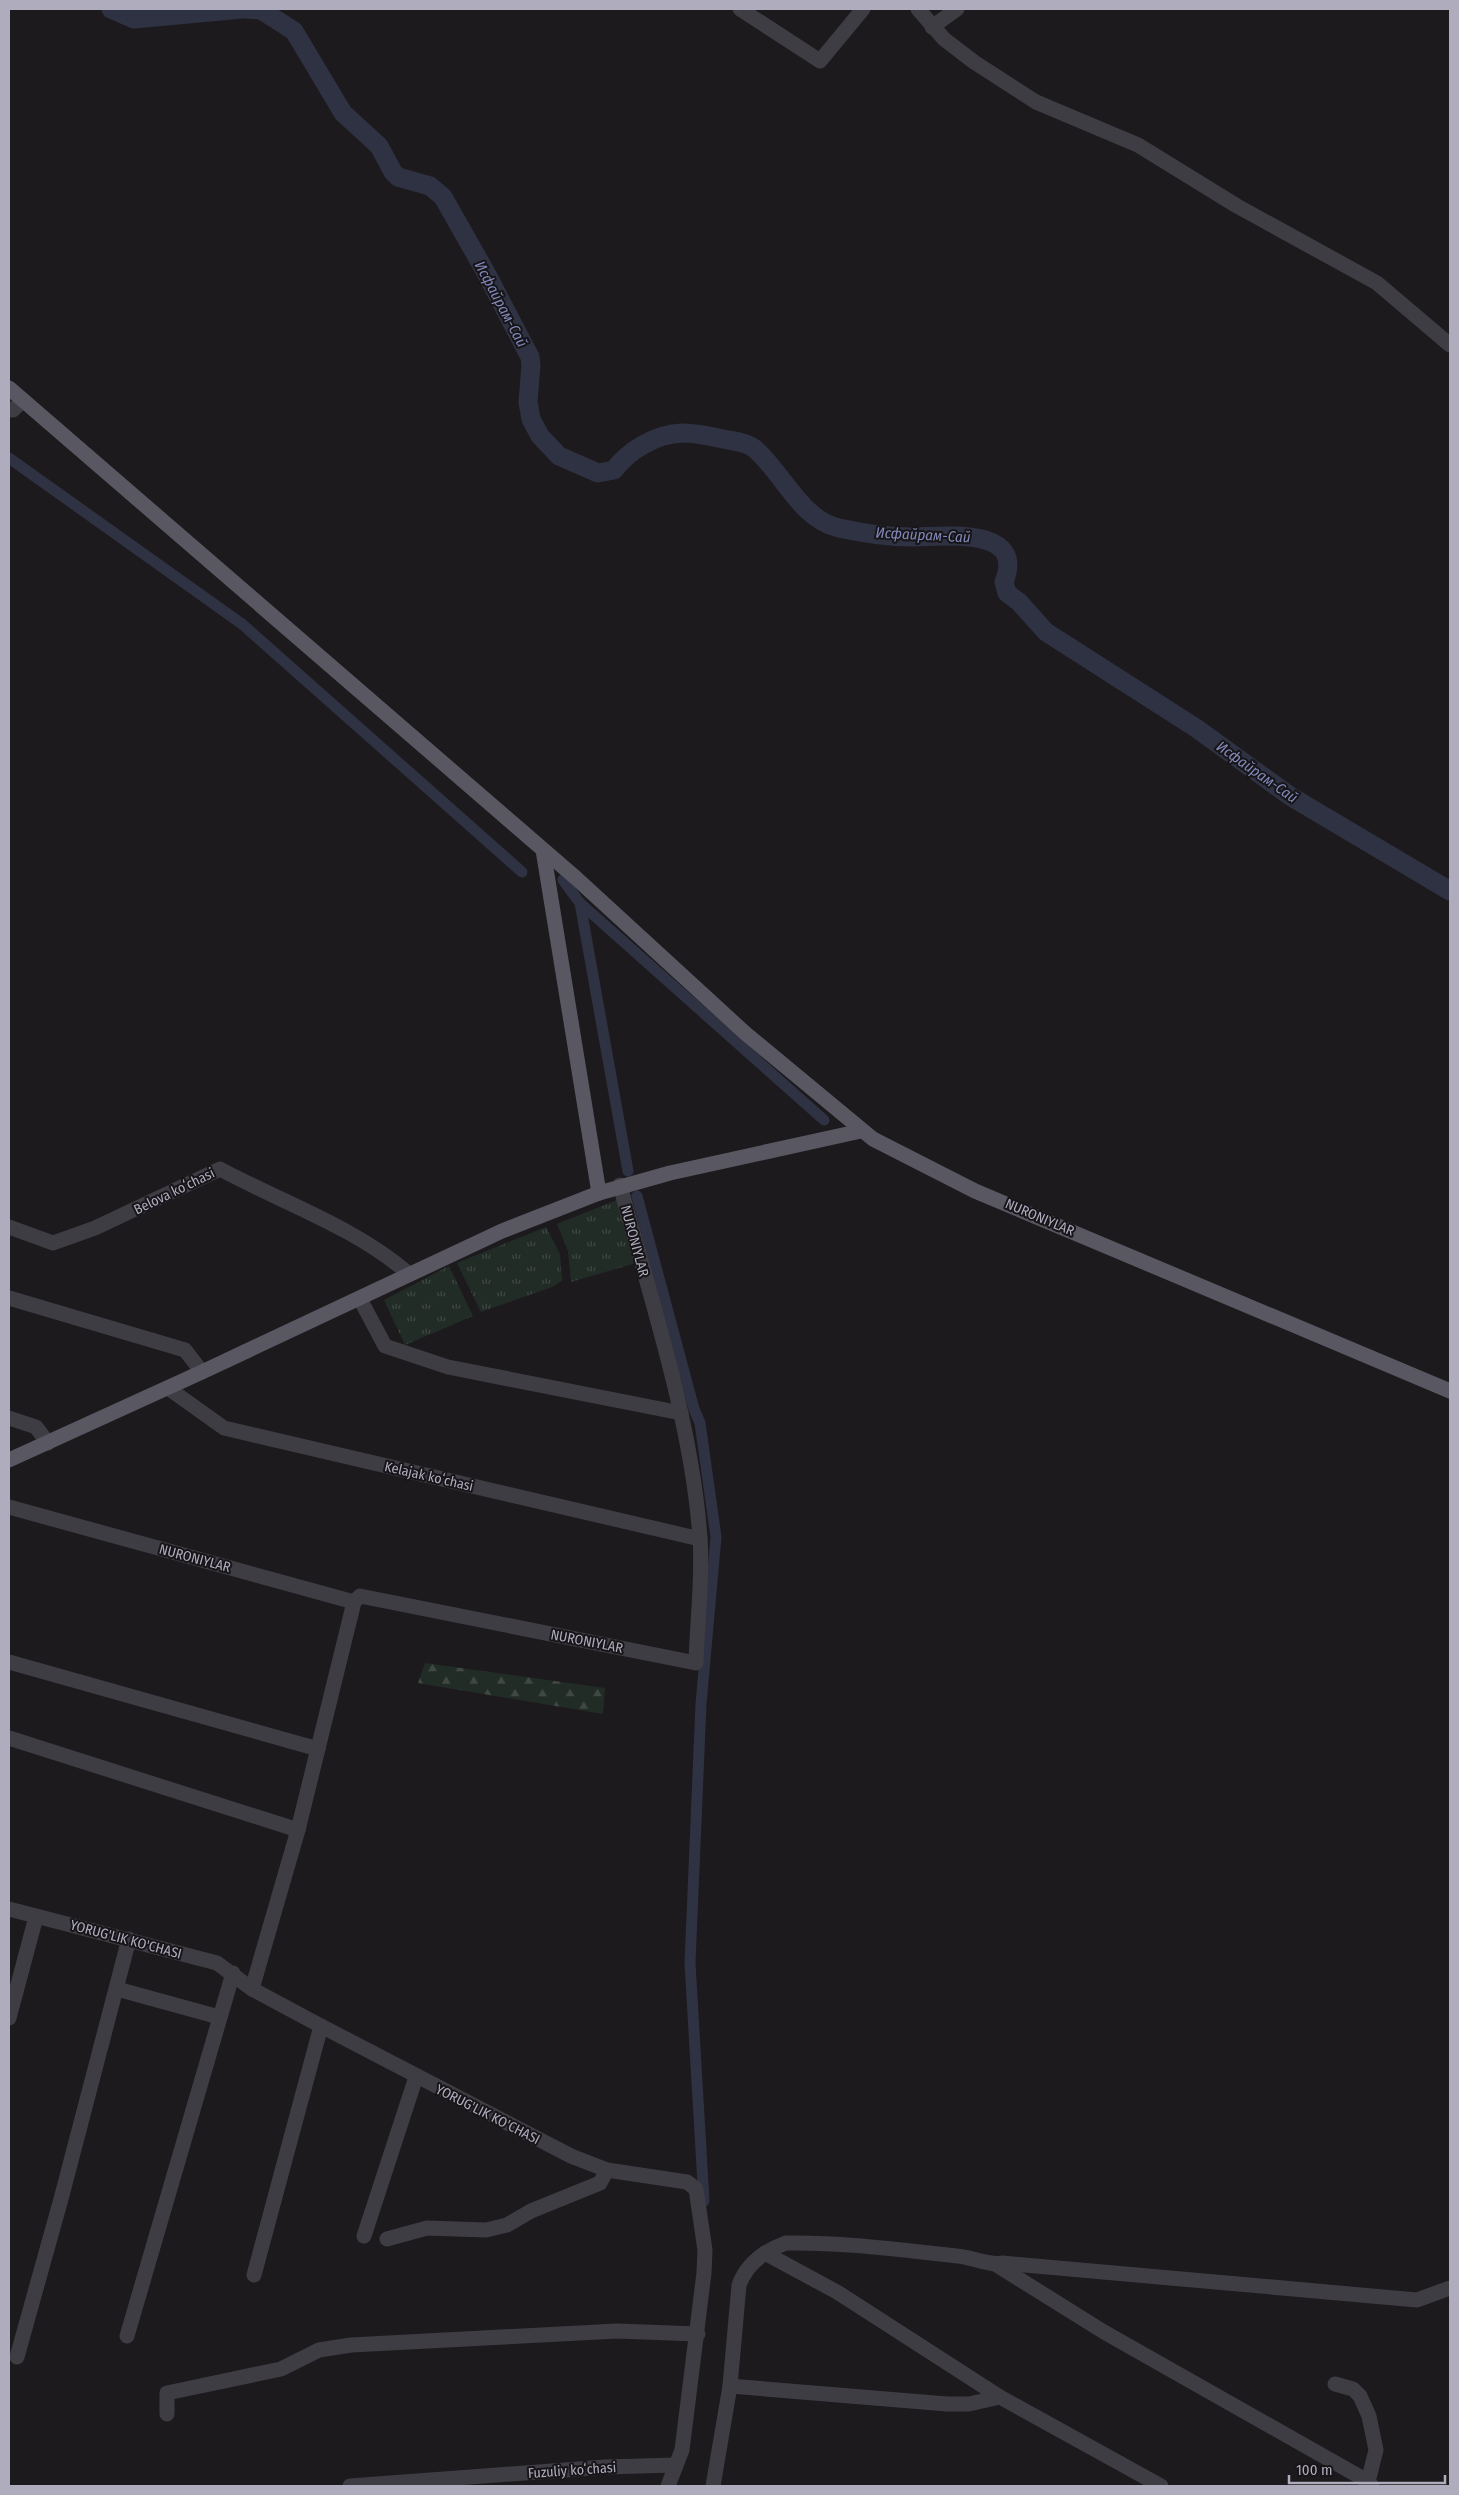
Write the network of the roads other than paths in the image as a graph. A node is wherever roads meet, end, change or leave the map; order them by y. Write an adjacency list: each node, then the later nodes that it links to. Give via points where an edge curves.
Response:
1 (740, 9): 2 (street, via 820,61)
2 (863, 9)
3 (918, 9): 5 (street)
4 (957, 9): 5 (street)
5 (932, 27): 6 (street, via 974,62 1036,102 1138,145 1237,206 1377,283)
6 (1450, 345)
7 (9, 388): 8 (main road)
8 (23, 400): 9 (street); 10 (main road)
9 (9, 410)
10 (543, 850): 11 (main road, via 745,1033); 13 (main road)
11 (861, 1131): 12 (main road, NURONIYLAR); 20 (main road, NURONIYLAR, via 975,1192)
12 (620, 1185): 13 (main road, NURONIYLAR); 21 (street, NURONIYLAR)
13 (599, 1193): 15 (main road, NURONIYLAR, via 502,1231)
14 (9, 1226): 15 (street, Belova koʻchasi, via 53,1243 95,1228 220,1169 309,1212 387,1255)
15 (410, 1274): 17 (main road, NURONIYLAR)
16 (9, 1298): 18 (street, via 185,1350)
17 (360, 1299): 18 (main road, NURONIYLAR); 21 (street, via 385,1346 448,1367)
18 (202, 1372): 19 (main road, NURONIYLAR)
19 (168, 1388): 23 (main road, NURONIYLAR); 26 (street, Kelajak koʻchasi, via 224,1428)
20 (1450, 1391)
21 (681, 1413): 26 (street, NURONIYLAR)
22 (9, 1418): 23 (street, via 36,1427)
23 (48, 1443): 24 (main road, NURONIYLAR)
24 (9, 1460)
25 (9, 1506): 27 (street, NURONIYLAR)
26 (700, 1539): 27 (street, NURONIYLAR, via 696,1663 360,1596)
27 (354, 1602): 30 (street)
28 (9, 1662): 30 (street)
29 (9, 1738): 31 (street)
30 (318, 1749): 31 (street)
31 (298, 1830): 36 (street)
32 (9, 1908): 33 (street, YORUG'LIK KO'CHASI)
33 (36, 1916): 34 (street, YORUG'LIK KO'CHASI); 39 (street)
34 (128, 1939): 35 (street, YORUG'LIK KO'CHASI, via 216,1963); 37 (street)
35 (233, 1973): 36 (street, YORUG'LIK KO'CHASI); 38 (street)
36 (252, 1988): 40 (street, YORUG'LIK KO'CHASI)
37 (116, 1989): 38 (street); 51 (street)
38 (219, 2017): 50 (street)
39 (9, 2018)
40 (321, 2026): 41 (street, YORUG'LIK KO'CHASI); 47 (street)
41 (416, 2077): 42 (street, YORUG'LIK KO'CHASI, via 571,2156); 43 (street)
42 (607, 2170): 44 (street, via 600,2183 531,2211 507,2225 486,2230 427,2228); 49 (street, YORUG'LIK KO'CHASI, via 687,2182 696,2188 705,2250)
43 (364, 2236)
44 (387, 2239)
45 (765, 2253): 46 (street, via 786,2243 800,2243 973,2257); 53 (street, via 748,2267 739,2285); 54 (street, via 836,2292)
46 (995, 2264): 48 (street, via 1002,2262 1417,2300); 57 (street, via 1104,2332)
47 (254, 2276)
48 (1450, 2288)
49 (698, 2334): 55 (street, via 617,2331 530,2334 327,2348 281,2369 166,2393); 56 (street, YORUG'LIK KO'CHASI, via 682,2450)
50 (127, 2336)
51 (17, 2356)
52 (1335, 2384): 57 (street, via 1353,2389 1369,2416 1376,2450)
53 (730, 2386): 54 (street, via 947,2404 969,2404); 60 (street)
54 (1000, 2397): 61 (street)
55 (167, 2414)
56 (674, 2465): 58 (street, Fuzuliy koʻchasi); 59 (street, YORUG'LIK KO'CHASI)
57 (1370, 2484)
58 (350, 2486)
59 (668, 2486)
60 (713, 2486)
61 (1161, 2486)

